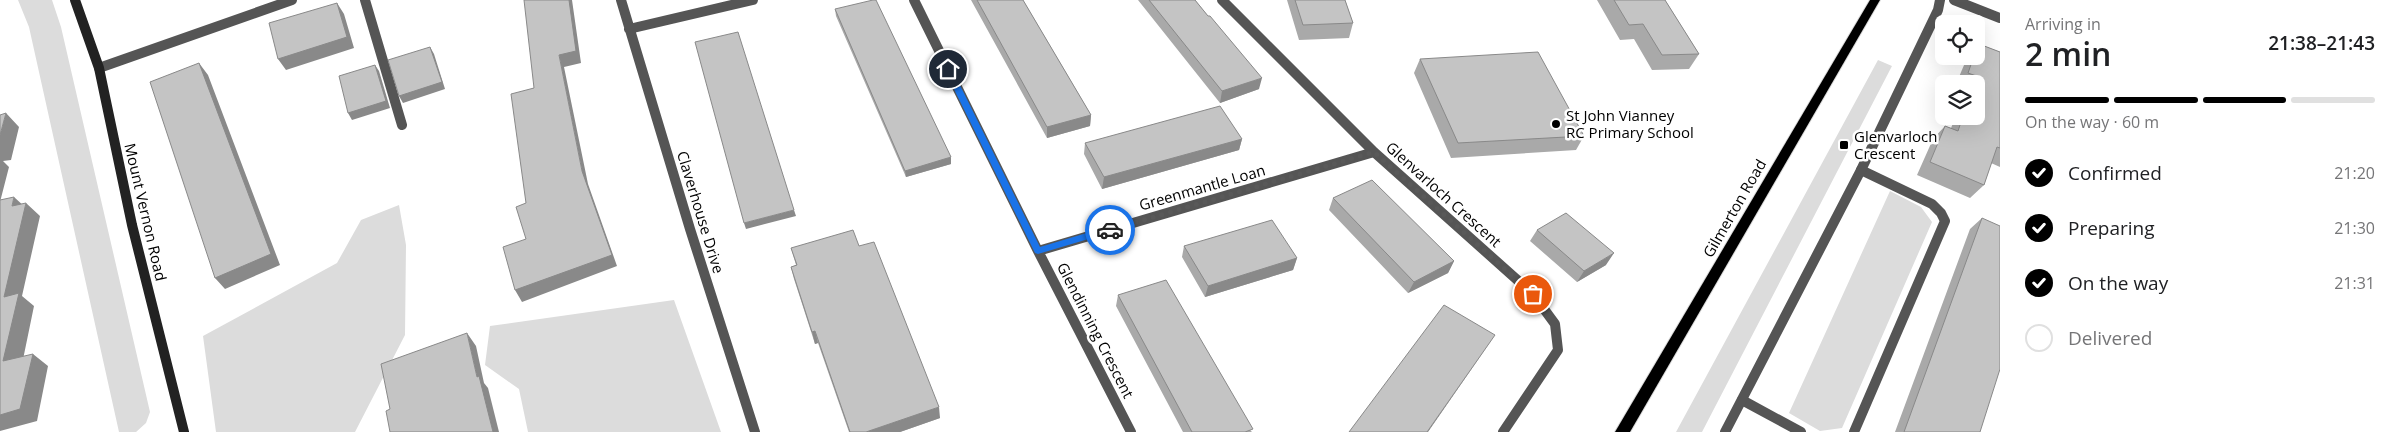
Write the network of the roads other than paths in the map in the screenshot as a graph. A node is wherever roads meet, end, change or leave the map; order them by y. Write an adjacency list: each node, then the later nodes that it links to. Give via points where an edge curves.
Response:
1 (75, 0): 13 (street, Mount Vernon Road)
2 (292, 0): 13 (street)
3 (365, 0): 14 (street)
4 (621, 0): 12 (street, Claverhouse Drive)
5 (753, 0): 12 (street)
6 (914, 0): 17 (street, Glendinning Crescent)
7 (1222, 0): 15 (street, Glenvarloch Crescent)
8 (1875, 0): 23 (main road, Gilmerton Road)
9 (1940, 0): 16 (street)
10 (1954, 0): 11 (street)
11 (2000, 18)
12 (629, 28): 20 (street, Claverhouse Drive)
13 (99, 68): 19 (street, Mount Vernon Road, via 132,225)
14 (402, 125)
15 (1374, 152): 17 (street, Greenmantle Loan); 22 (street, Glenvarloch Crescent, via 1533,294 1556,324 1558,350)
16 (1860, 170): 18 (street); 26 (street, via 1932,204 1941,212 1945,222)
17 (1038, 251): 21 (street, Glendinning Crescent)
18 (1742, 400): 24 (street); 25 (street)
19 (184, 432)
20 (754, 432)
21 (1131, 432)
22 (1504, 432)
23 (1622, 432)
24 (1726, 432)
25 (1801, 432)
26 (1854, 432)

